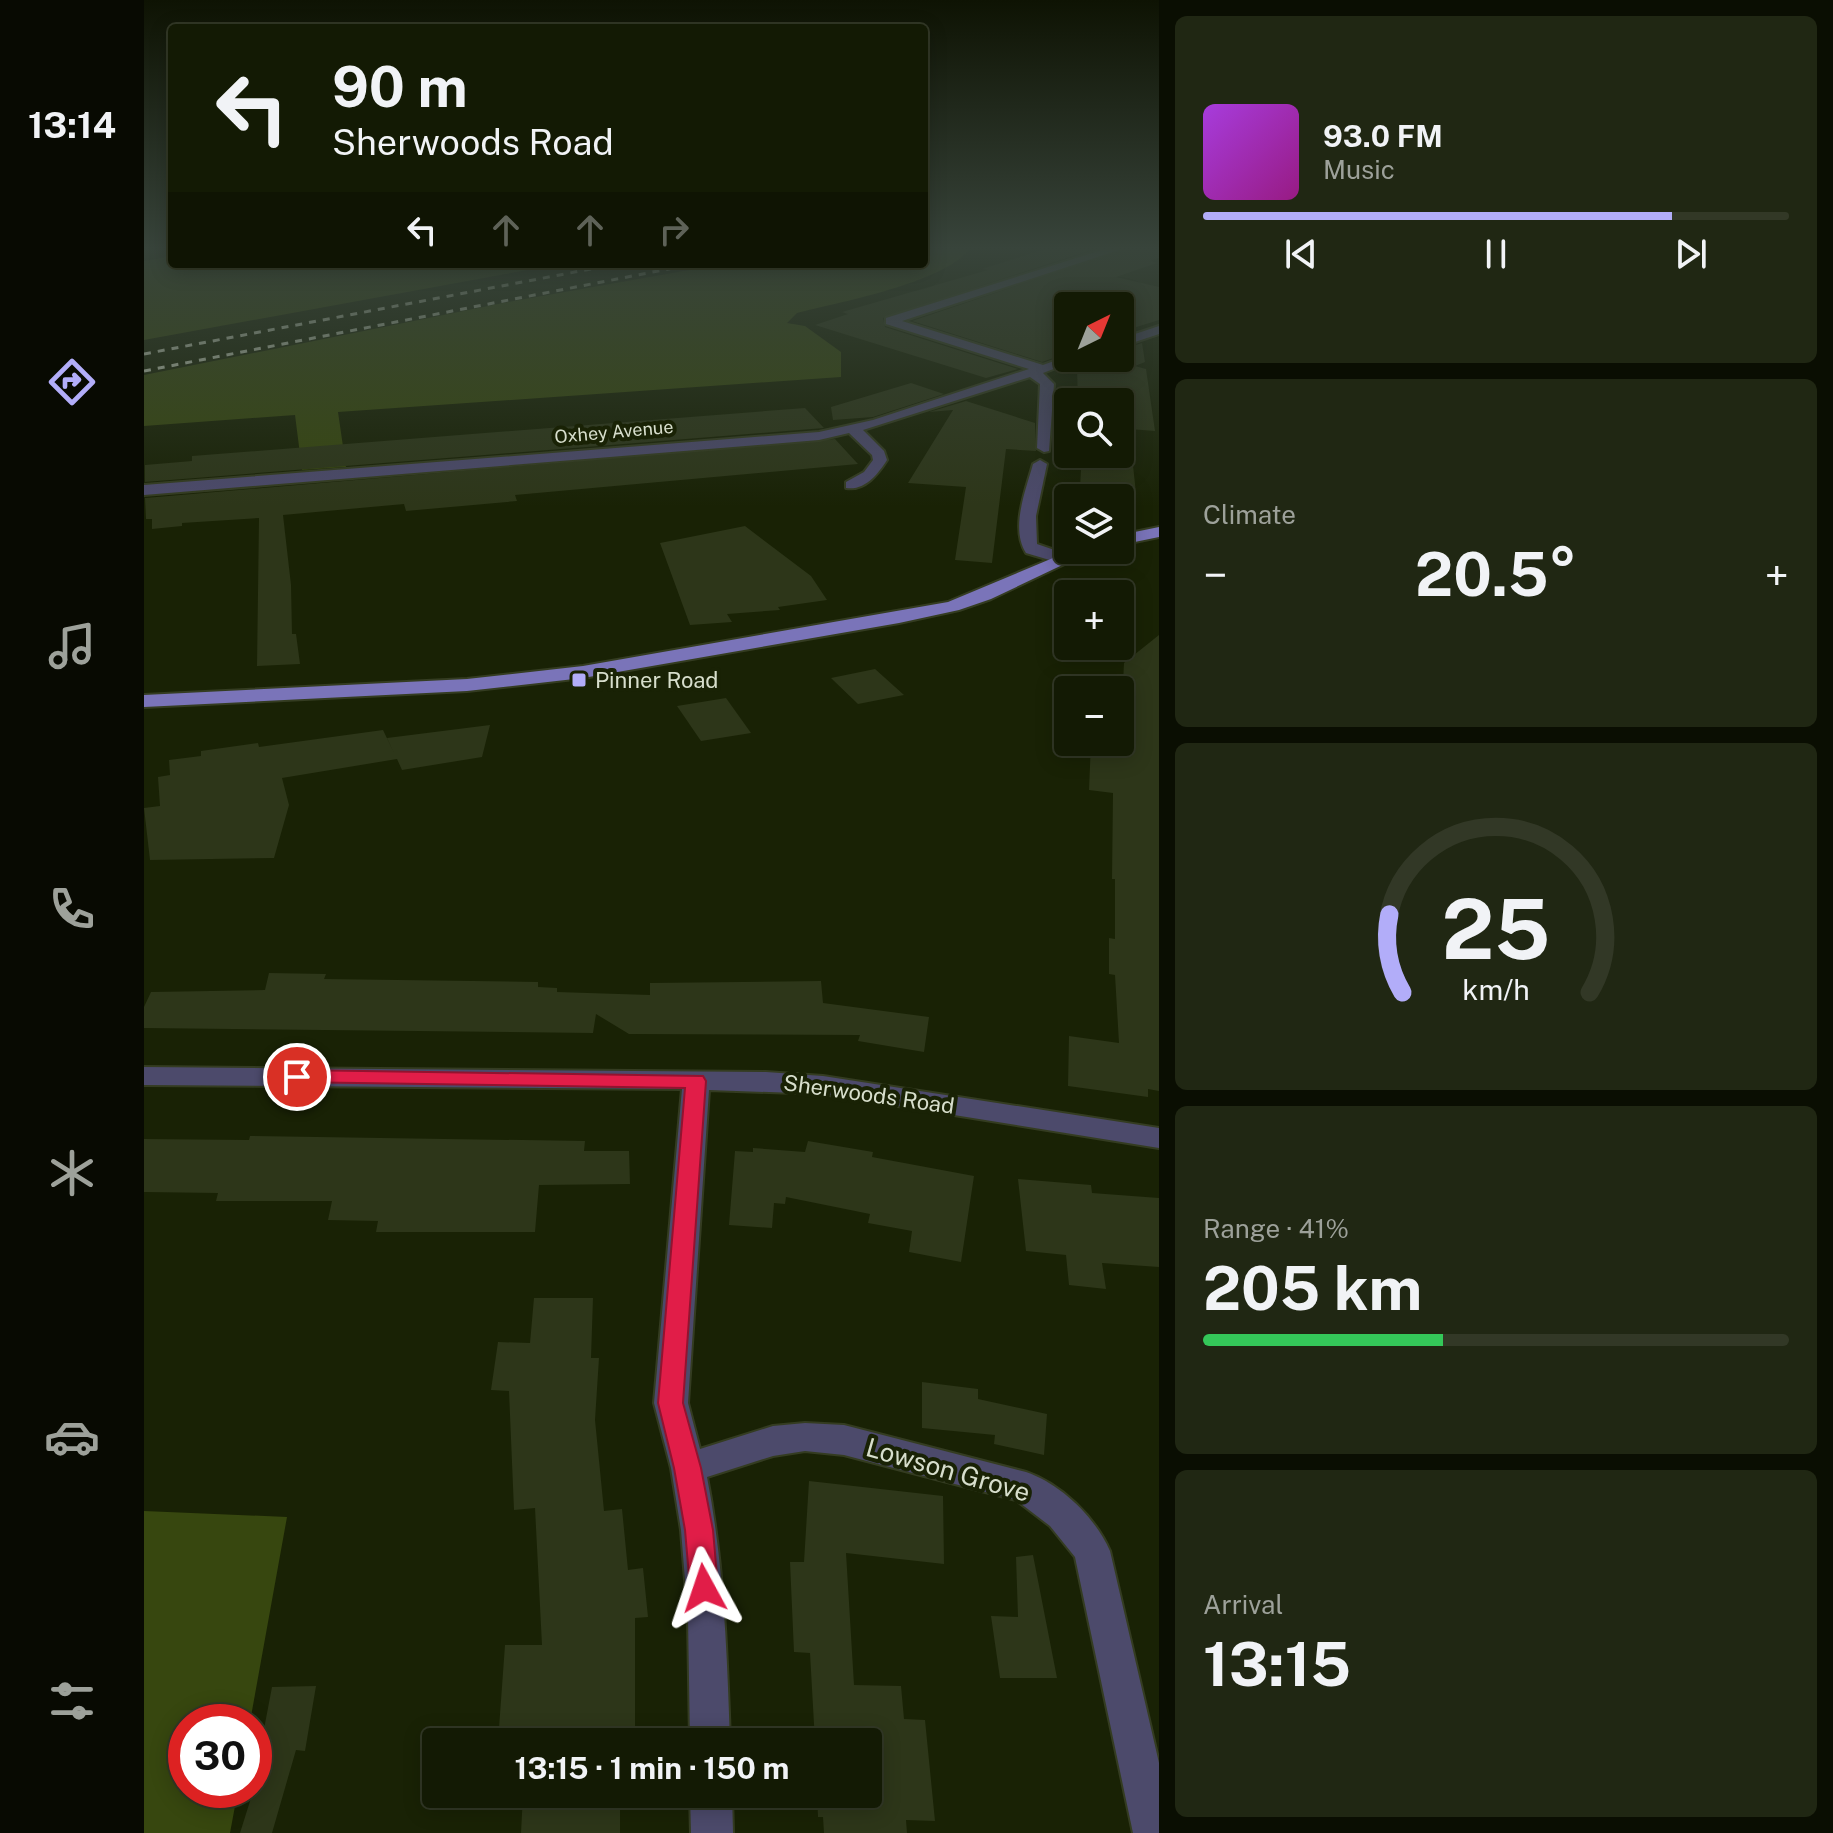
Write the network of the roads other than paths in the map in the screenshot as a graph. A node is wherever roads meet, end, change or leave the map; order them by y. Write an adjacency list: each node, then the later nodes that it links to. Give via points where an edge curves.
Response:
1 (930, 335): 3 (street)
2 (1054, 365): 3 (street, Oxhey Avenue)
3 (1037, 371): 4 (street, Oxhey Avenue); 9 (street, via 1047,384 1042,456 1028,516 1029,544)
4 (854, 430): 5 (street, via 880,460 869,475); 6 (street, Oxhey Avenue)
5 (851, 485)
6 (144, 490)
7 (1159, 532): 8 (main road)
8 (1134, 537)
9 (1054, 556)
10 (1054, 563): 11 (main road, via 985,595 926,612 583,672 467,685)
11 (144, 701)
12 (144, 1076): 13 (street, Sherwoods Road)
13 (696, 1081): 14 (street, Sherwoods Road, via 823,1085); 15 (street, via 671,1392)
14 (1159, 1138)
15 (688, 1468): 16 (street, via 707,1617); 19 (street, Lowson Grove, via 773,1441 844,1440 1026,1487 1053,1504 1092,1551)
16 (710, 1728)
17 (711, 1808): 18 (street)
18 (712, 1833)
19 (1154, 1833)

